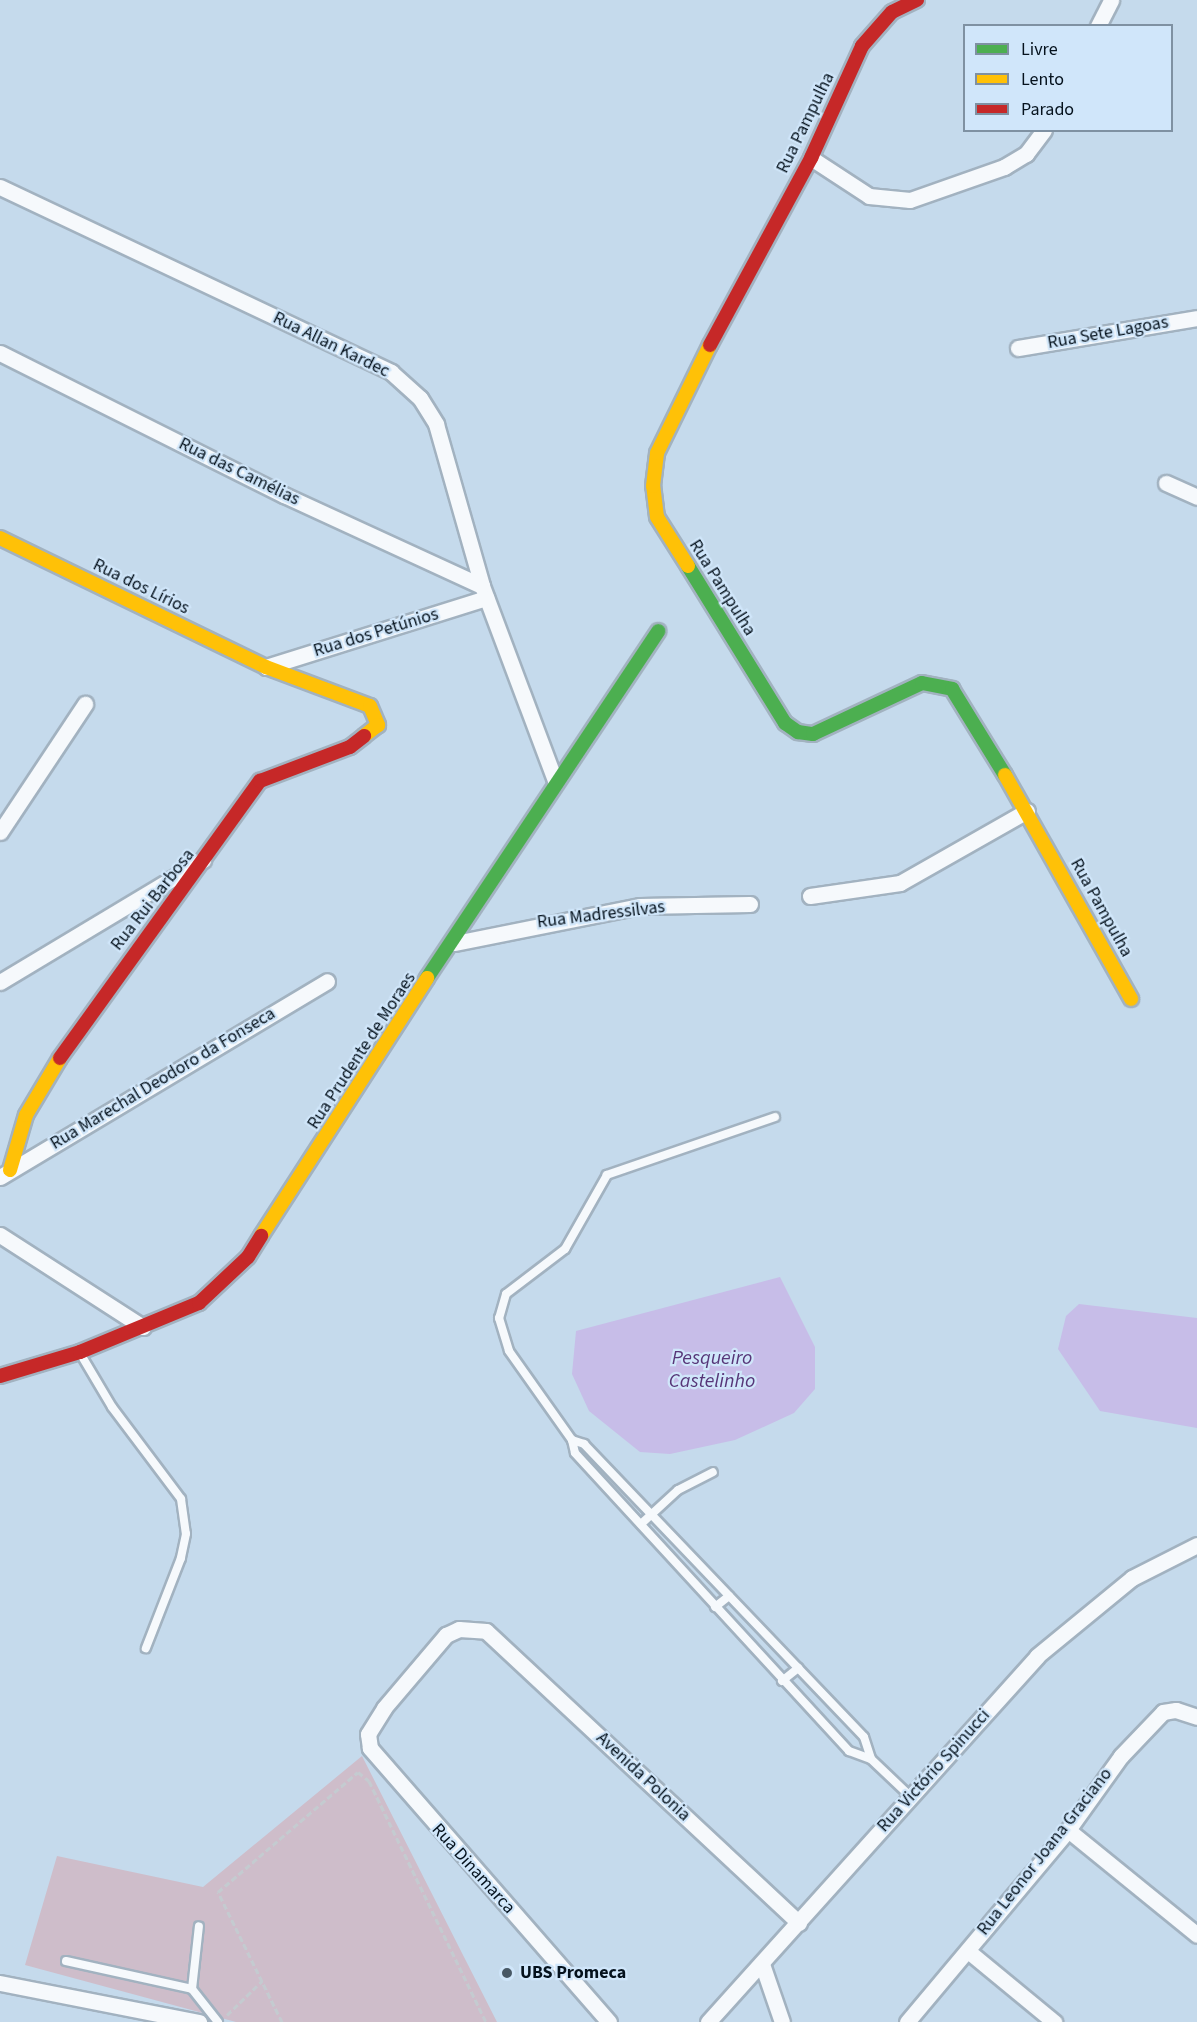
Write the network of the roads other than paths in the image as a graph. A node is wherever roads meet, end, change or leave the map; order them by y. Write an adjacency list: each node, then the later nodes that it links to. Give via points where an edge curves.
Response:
1 (917, 0): 5 (street, Rua Pampulha, via 874,27)
2 (1112, 0): 3 (street)
3 (1099, 24)
4 (1042, 132): 5 (street, via 1026,154 1004,166 910,200 869,196)
5 (811, 158): 18 (street, Rua Pampulha, via 657,453 652,486 657,517 785,723 813,734 922,683 942,683 952,689)
6 (0, 187): 13 (street, Rua Allan Kardec, via 391,372 420,398 436,424)
7 (1197, 318): 8 (street, Rua Sete Lagoas)
8 (1018, 348)
9 (0, 353): 13 (street, Rua das Camélias)
10 (1166, 483): 11 (street)
11 (1197, 497)
12 (0, 538): 15 (street, Rua dos Lírios)
13 (484, 592): 15 (street, Rua dos Petúnios); 17 (street, Rua Allan Kardec)
14 (658, 631): 17 (street, Rua Prudente de Moraes)
15 (266, 668): 20 (street, Rua Rui Barbosa, via 377,714 376,732 260,781 227,823)
16 (86, 704): 19 (street)
17 (555, 780): 23 (street, Rua Prudente de Moraes)
18 (1028, 811): 21 (street, via 900,883); 26 (street, Rua Pampulha)
19 (0, 832)
20 (211, 855): 25 (street); 28 (street, Rua Rui Barbosa, via 70,1041 26,1115)
21 (810, 896)
22 (750, 904): 23 (street, Rua Madressilvas, via 640,906)
23 (455, 943): 30 (street, Rua Prudente de Moraes, via 248,1257 199,1303)
24 (327, 981): 28 (street, Rua Marechal Deodoro da Fonseca)
25 (0, 982)
26 (1131, 999)
27 (775, 1117): 33 (lane, via 607,1174 565,1249 506,1294 499,1318 509,1351)
28 (5, 1173)
29 (0, 1235): 30 (street)
30 (143, 1327): 31 (street, Rua Prudente de Moraes)
31 (80, 1352): 32 (street, Rua Prudente de Moraes); 40 (lane, via 112,1407 181,1499 186,1534 181,1558)
32 (0, 1376)
33 (572, 1440): 35 (lane, via 584,1444); 36 (lane, via 575,1453)
34 (713, 1472): 35 (lane)
35 (651, 1513): 36 (lane); 38 (lane)
36 (641, 1524): 39 (lane)
37 (1191, 1547): 46 (street, Rua Victório Spinucci, via 1132,1578 1037,1656)
38 (729, 1596): 39 (lane); 41 (lane)
39 (715, 1607): 42 (lane)
40 (146, 1648)
41 (798, 1668): 42 (lane); 45 (lane, via 864,1737)
42 (782, 1681): 45 (lane, via 849,1751)
43 (384, 1708): 48 (street, Avenida Polonia, via 446,1635 459,1629 486,1631); 59 (street, Rua Dinamarca, via 368,1734 377,1761)
44 (1197, 1717): 47 (street, Rua Leonor Joana Graciano, via 1176,1710 1164,1712 1121,1756)
45 (872, 1759): 46 (lane)
46 (911, 1797): 48 (street, Rua Victório Spinucci)
47 (1068, 1830): 50 (street); 51 (street, Rua Leonor Joana Graciano)
48 (799, 1923): 53 (street, Rua Victório Spinucci)
49 (199, 1926): 55 (lane)
50 (1197, 1935)
51 (968, 1951): 61 (street, Rua Leonor Joana Graciano); 62 (street)
52 (66, 1961): 55 (lane)
53 (762, 1964): 56 (street, Rua Victório Spinucci); 60 (street)
54 (0, 1983): 57 (street)
55 (192, 1989): 58 (lane)
56 (714, 2021)
57 (199, 2022)
58 (219, 2022)
59 (609, 2022)
60 (782, 2022)
61 (907, 2022)
62 (1054, 2022)

